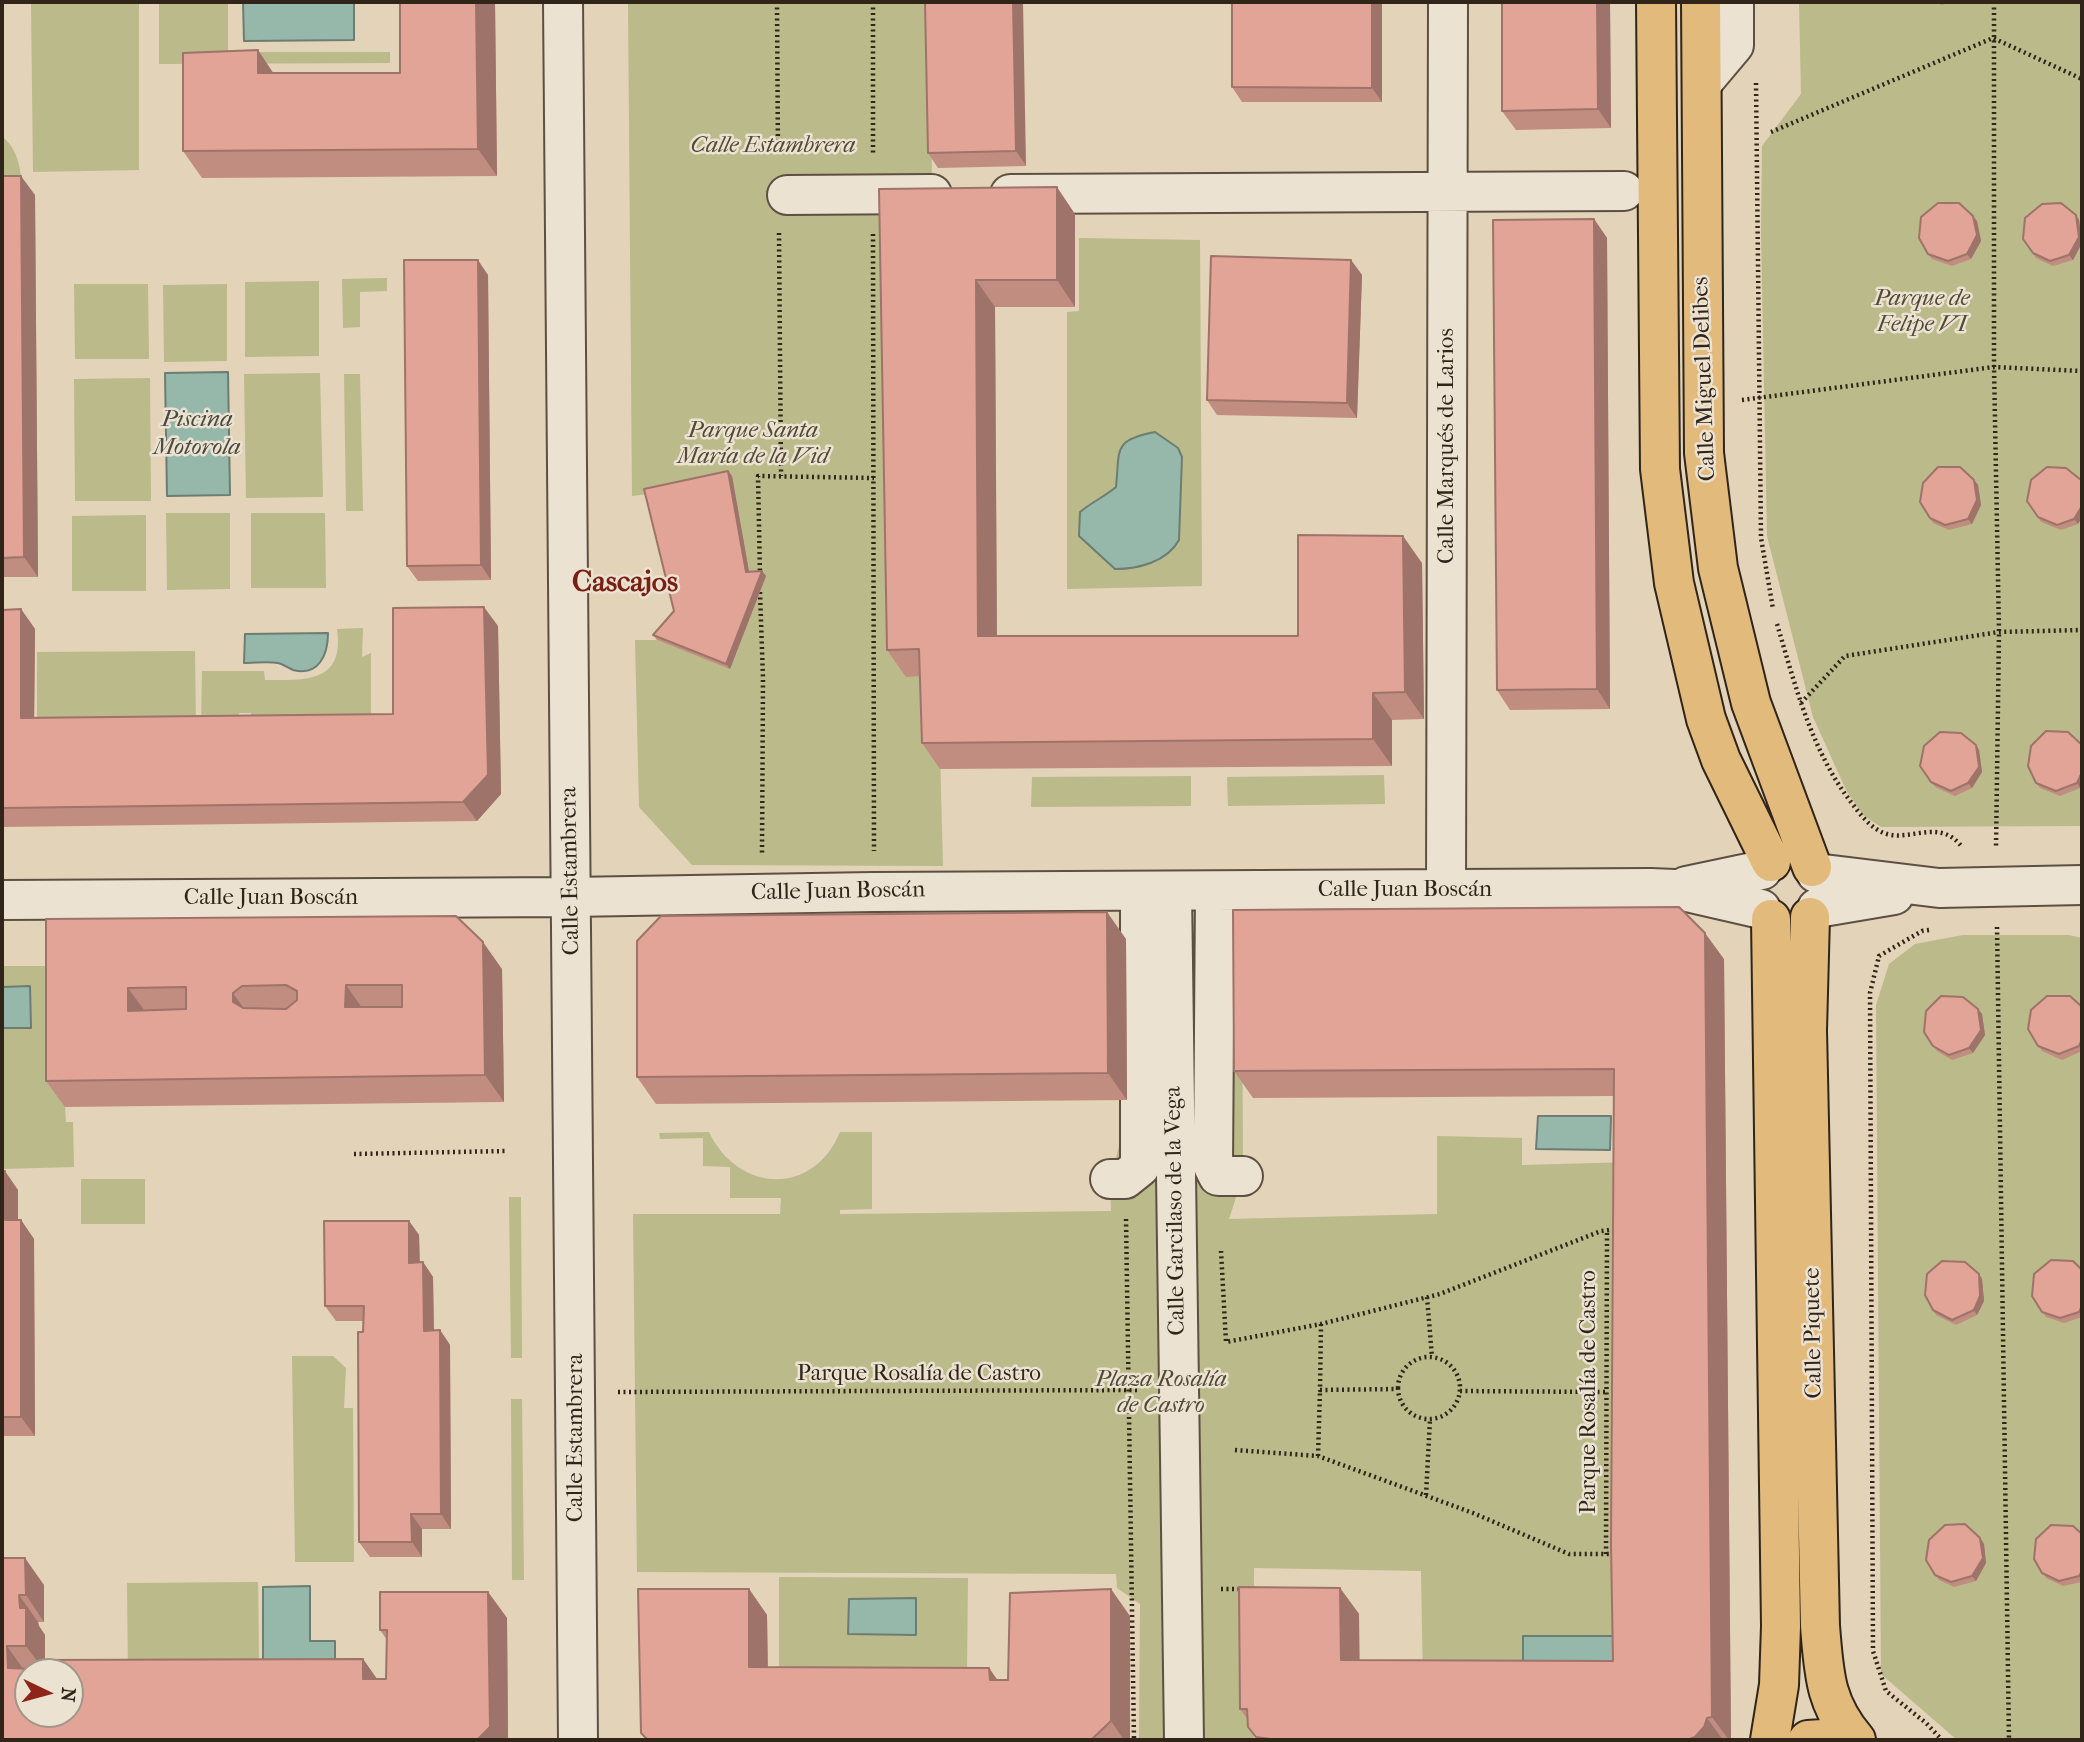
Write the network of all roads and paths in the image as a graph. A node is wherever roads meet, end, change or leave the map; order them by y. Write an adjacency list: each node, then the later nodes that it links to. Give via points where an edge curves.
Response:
1 (563, 2): 37 (street, Calle Estambrera)
2 (777, 2): 16 (path)
3 (873, 2): 15 (path)
4 (1448, 2): 13 (street, Calle Marqués de Larios)
5 (1657, 2): 27 (main road, Calle Miguel Delibes, via 1660,468 1674,583 1706,719)
6 (1701, 2): 11 (main road, Calle Miguel Delibes)
7 (1734, 2): 11 (street, via 1734,45)
8 (1994, 2): 9 (path)
9 (1993, 38): 10 (path); 12 (path); 17 (path)
10 (2082, 79)
11 (1702, 83): 33 (main road, Calle Miguel Delibes, via 1703,453 1718,568 1751,703)
12 (1771, 132)
13 (1447, 191): 14 (street); 15 (street); 31 (street, Calle Marqués de Larios)
14 (1624, 191)
15 (873, 194): 16 (street); 21 (path)
16 (783, 195): 20 (path)
17 (1994, 367): 18 (path); 19 (path); 25 (path)
18 (2082, 370)
19 (1740, 400)
20 (781, 476): 21 (path); 22 (path, via 758,476)
21 (874, 478): 34 (path)
22 (760, 576)
23 (760, 592): 36 (path)
24 (2082, 629): 25 (path)
25 (1999, 632): 26 (path, via 1845,656); 29 (path)
26 (1797, 710)
27 (1767, 866): 30 (street, Calle Juan Boscán); 33 (main road, via 1781,858 1803,861); 39 (main road, via 1755,890)
28 (2082, 885): 29 (street)
29 (1997, 887): 33 (street); 70 (path)
30 (1674, 889): 31 (street, Calle Juan Boscán); 39 (street, Calle Juan Boscán)
31 (1446, 890): 32 (street, Calle Juan Boscán)
32 (1215, 891): 35 (street, Calle Juan Boscán); 42 (street, Calle Garcilaso de la Vega, via 1213,1166 1218,1176)
33 (1814, 891): 39 (main road, via 1791,924); 69 (main road, Calle Piquete, via 1808,1044 1820,1626 1830,1700 1840,1722)
34 (873, 892): 35 (street, Calle Juan Boscán); 36 (street, Calle Juan Boscán)
35 (1156, 892): 43 (street, Calle Garcilaso de la Vega, via 1140,1167); 50 (street, Calle Garcilaso de la Vega)
36 (762, 893): 37 (street, Calle Juan Boscán)
37 (570, 897): 38 (street, Calle Juan Boscán); 63 (street, Calle Estambrera)
38 (2, 900)
39 (1766, 914): 66 (main road, Calle Piquete, via 1781,1626 1779,1685)
40 (506, 1151): 41 (path)
41 (354, 1154)
42 (1243, 1176)
43 (1118, 1179): 53 (path)
44 (1621, 1229): 45 (path, Parque Rosalía de Castro)
45 (1607, 1230): 47 (path, Parque Rosalía de Castro); 56 (path, Parque Rosalía de Castro)
46 (1221, 1250): 48 (path, Parque Rosalía de Castro, via 1226,1342)
47 (1427, 1297): 48 (path, Parque Rosalía de Castro); 49 (path)
48 (1321, 1324): 51 (path)
49 (1432, 1357): 52 (path, via 1408,1364); 54 (path, via 1454,1370)
50 (1178, 1388): 53 (path, Parque Rosalía de Castro); 65 (street, Calle Garcilaso de la Vega)
51 (1320, 1390): 52 (path); 59 (path)
52 (1396, 1390): 57 (path, via 1406,1410)
53 (1129, 1391): 55 (path, Parque Rosalía de Castro); 64 (path)
54 (1460, 1391): 56 (path); 57 (path, via 1452,1410)
55 (618, 1392)
56 (1606, 1392): 61 (path, Parque Rosalía de Castro)
57 (1430, 1419): 60 (path)
58 (1235, 1450): 59 (path)
59 (1318, 1456): 60 (path)
60 (1426, 1495): 61 (path, via 1569,1555)
61 (1606, 1554): 62 (path)
62 (1622, 1554)
63 (578, 1740)
64 (1134, 1740)
65 (1184, 1740)
66 (1770, 1740)
67 (1808, 1740): 68 (main road)
68 (1848, 1740)
69 (1856, 1740)
70 (2009, 1740)

